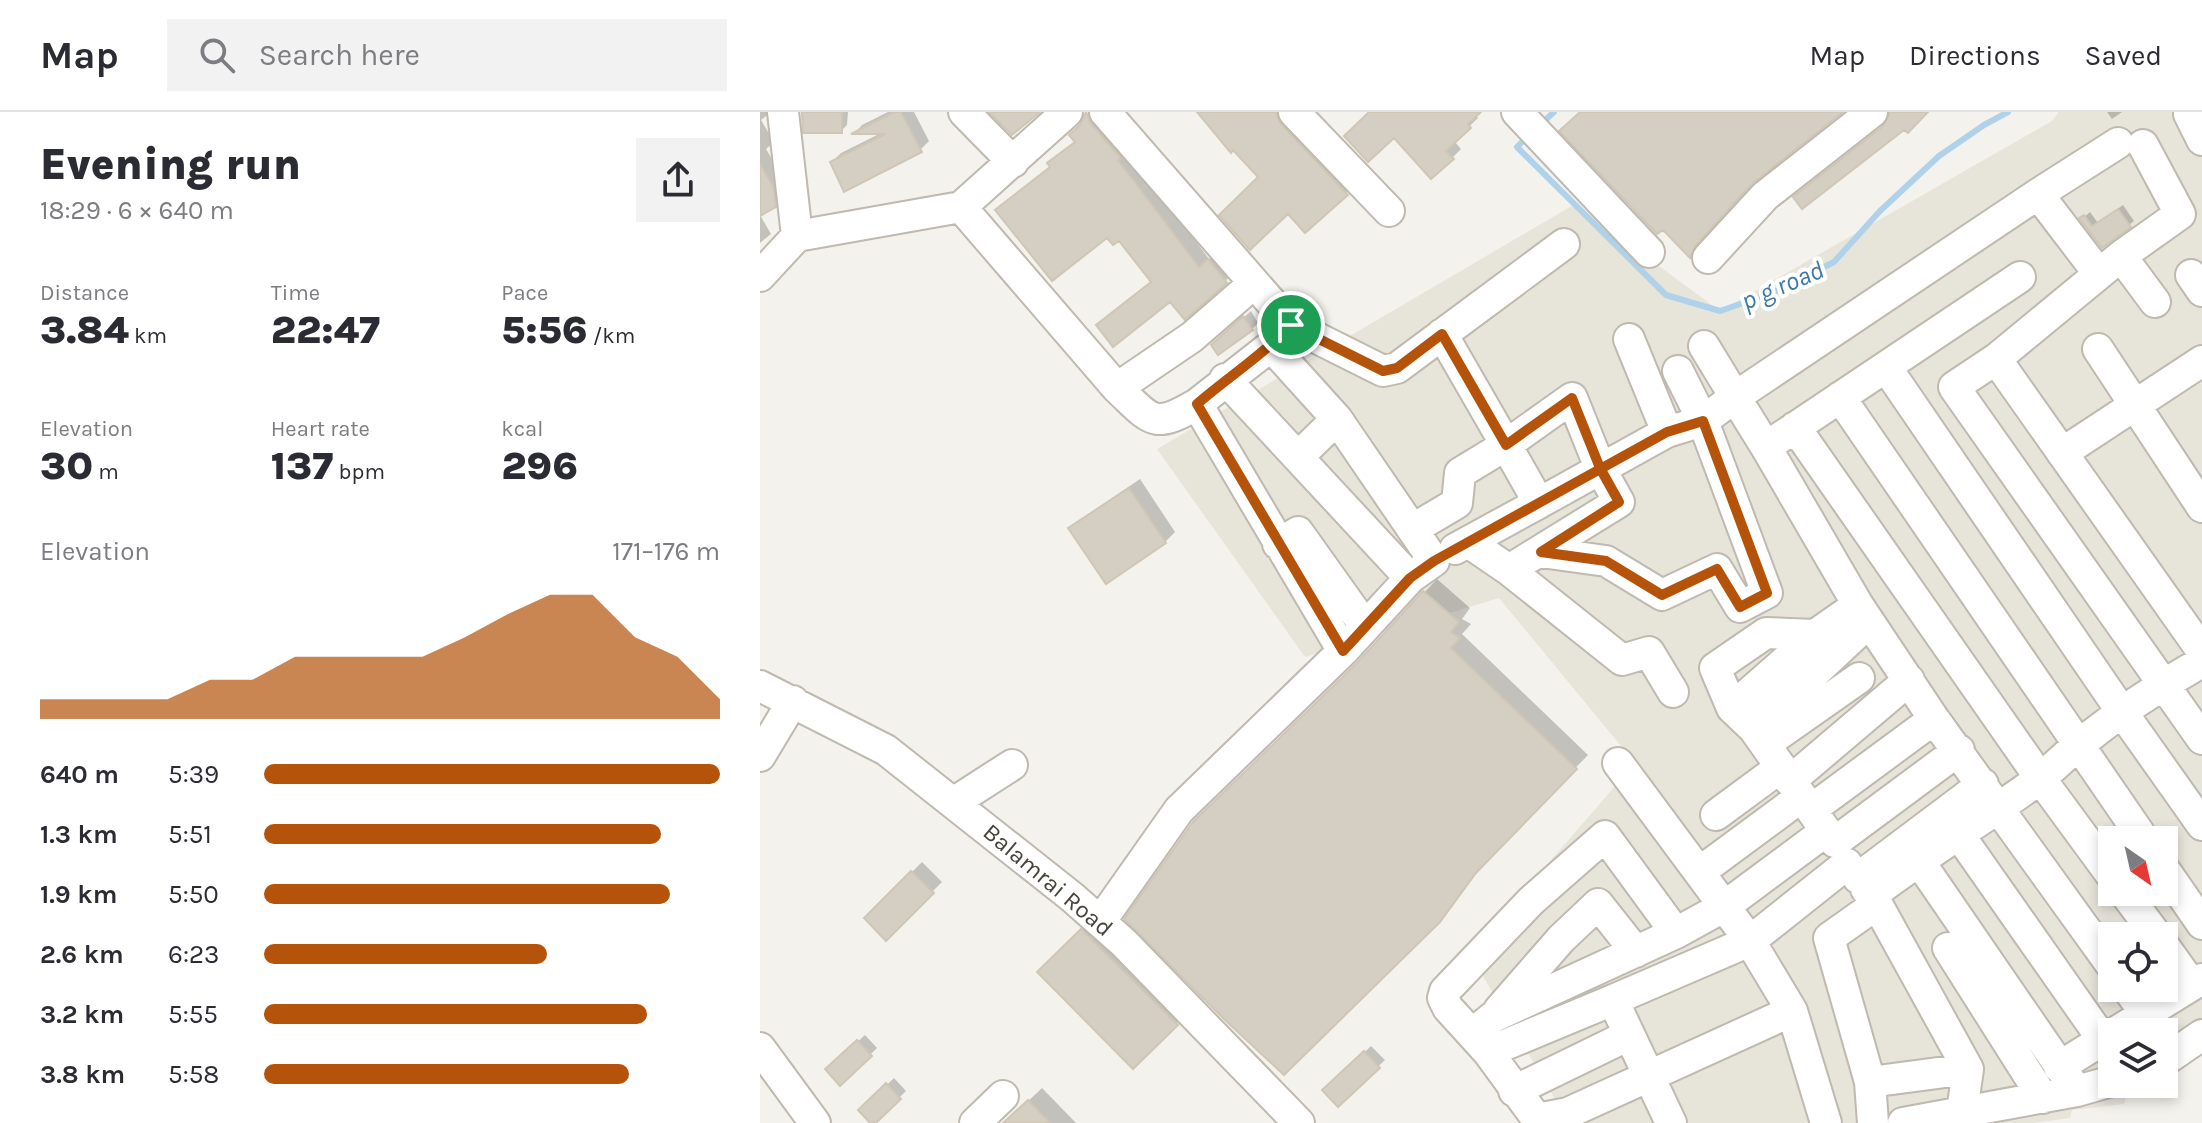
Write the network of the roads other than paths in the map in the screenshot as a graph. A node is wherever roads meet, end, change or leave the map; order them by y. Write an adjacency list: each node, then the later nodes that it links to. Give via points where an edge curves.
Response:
1 (783, 112): 13 (street)
2 (964, 112): 8 (street)
3 (1067, 112): 8 (street)
4 (1105, 112): 20 (street)
5 (1294, 112): 12 (street)
6 (1872, 112): 16 (street, via 1765,196)
7 (1521, 116): 15 (street)
8 (1013, 162): 10 (street)
9 (2038, 194): 11 (street, via 2131,144); 17 (street); 34 (street)
10 (961, 207): 13 (street); 33 (street)
11 (2191, 209): 17 (street)
12 (1389, 211)
13 (797, 236): 18 (street)
14 (1564, 244): 22 (street)
15 (1649, 252)
16 (1708, 258)
17 (2110, 265): 21 (street); 27 (street)
18 (760, 276)
19 (2020, 277): 29 (street)
20 (1253, 284): 23 (street); 33 (street, via 1192,337)
21 (2155, 302)
22 (1442, 334): 23 (street, via 1397,368 1383,371); 43 (street)
23 (1281, 336): 31 (street); 39 (street)
24 (1629, 339): 42 (street)
25 (1704, 346): 34 (street)
26 (2098, 349): 37 (street)
27 (1996, 359): 32 (street); 45 (street)
28 (2202, 361): 37 (street)
29 (1886, 367): 35 (street); 38 (street)
30 (1678, 371): 40 (street)
31 (1225, 379): 36 (street); 46 (street)
32 (1954, 387): 38 (street); 65 (street)
33 (1117, 388): 36 (street, via 1158,421)
34 (1735, 397): 40 (street); 44 (street)
35 (1840, 397): 41 (street); 73 (street)
36 (1197, 404): 53 (street)
37 (2134, 405): 45 (street); 48 (street)
38 (1918, 413): 70 (street)
39 (1337, 419): 46 (street); 51 (street)
40 (1703, 421): 42 (street); 54 (street, via 1767,593 1740,607 1717,569 1662,595 1606,561)
41 (1795, 427): 44 (street); 79 (street)
42 (1667, 432): 47 (street)
43 (1506, 445): 47 (street, via 1572,398); 49 (street); 51 (street, via 1460,473 1457,503)
44 (1766, 447): 57 (street)
45 (2062, 453): 61 (street)
46 (1298, 457): 55 (street)
47 (1600, 468): 49 (street); 54 (street, via 1619,502)
48 (2192, 469): 50 (street)
49 (1539, 503): 52 (street)
50 (2202, 507)
51 (1413, 529): 55 (street)
52 (1468, 542): 55 (street); 56 (street)
53 (1278, 544): 58 (street, via 1298,532); 60 (street)
54 (1541, 552): 56 (street)
55 (1422, 569): 58 (street)
56 (1509, 570): 67 (street, via 1622,660 1649,652)
57 (1864, 613): 59 (street); 64 (street); 77 (street)
58 (1365, 626): 60 (street)
59 (1815, 635): 69 (street); 69 (street, via 1766,633 1715,668)
60 (1343, 651): 95 (street, via 1179,810)
61 (2202, 651)
62 (2202, 662): 65 (street)
63 (1859, 678): 77 (street)
64 (1909, 680): 71 (street); 77 (street)
65 (2162, 684): 70 (street); 72 (street)
66 (760, 686): 68 (street, Balamrai Road)
67 (1673, 692)
68 (793, 701): 75 (street); 81 (street, Balamrai Road, via 886,750)
69 (1732, 708): 77 (street)
70 (2122, 712): 73 (street); 83 (street)
71 (1934, 719): 74 (street); 77 (street, via 1812,809)
72 (2202, 739)
73 (2079, 744): 79 (street); 84 (street)
74 (1959, 750): 80 (street); 85 (street, via 1835,842)
75 (760, 756)
76 (1618, 763): 89 (street)
77 (1778, 764): 82 (street); 85 (street); 89 (street)
78 (1012, 765): 81 (street)
79 (2040, 778): 80 (street); 87 (street)
80 (1991, 795): 86 (street); 90 (street); 100 (street)
81 (953, 803): 95 (street, Balamrai Road)
82 (1716, 815)
83 (2202, 825)
84 (2135, 826)
85 (1826, 831): 90 (street); 94 (street)
86 (1960, 836): 88 (street); 110 (street)
87 (2098, 857)
88 (1919, 861): 93 (street, via 1872,895); 117 (street)
89 (1701, 871): 94 (street)
90 (1853, 871): 93 (street); 99 (street)
91 (2178, 889): 96 (street)
92 (1531, 901): 97 (street, via 1605,836); 98 (street); 111 (street, via 1445,991 1446,1005)
93 (1877, 904): 118 (street); 120 (street, via 1829,938)
94 (1725, 906): 97 (street); 99 (street)
95 (1100, 922): 130 (street, Balamrai Road)
96 (2202, 924)
97 (1676, 933): 102 (street)
98 (1561, 939): 102 (street, via 1598,904); 111 (street)
99 (1750, 941): 105 (street); 107 (street)
100 (2098, 946)
101 (1948, 948): 125 (street)
102 (1636, 952): 111 (street)
103 (2178, 961): 104 (street)
104 (2197, 982): 108 (street)
105 (1613, 1000): 111 (street); 112 (street)
106 (2137, 1002): 108 (street)
107 (1792, 1011): 119 (street); 131 (street)
108 (2146, 1014): 109 (street)
109 (2139, 1018)
110 (2098, 1019)
111 (1484, 1034): 122 (street)
112 (1629, 1035): 119 (street); 122 (street)
113 (2202, 1035): 116 (street)
114 (2098, 1043): 117 (street)
115 (760, 1048): 128 (street)
116 (2178, 1051)
117 (2059, 1067): 123 (street)
118 (1968, 1069): 120 (street); 126 (street)
119 (1648, 1076): 122 (street, via 1568,1113 1537,1119); 127 (street)
120 (1870, 1082): 132 (street)
121 (2098, 1085): 123 (street)
122 (1514, 1091)
123 (2077, 1091): 125 (street)
124 (1003, 1096): 129 (street)
125 (2043, 1098): 126 (street)
126 (1962, 1112): 133 (street)
127 (1659, 1119)
128 (815, 1123)
129 (975, 1123)
130 (1299, 1123)
131 (1826, 1123)
132 (1873, 1123)
133 (1903, 1123)

